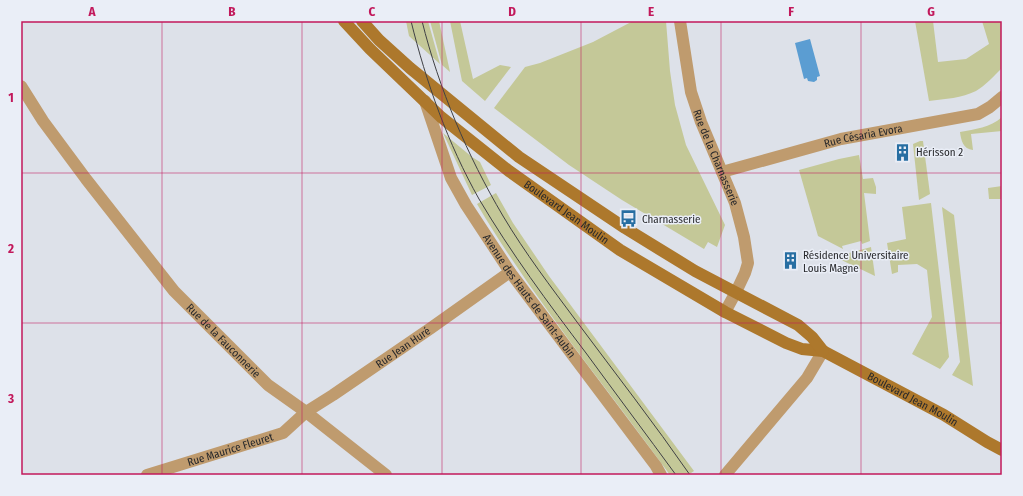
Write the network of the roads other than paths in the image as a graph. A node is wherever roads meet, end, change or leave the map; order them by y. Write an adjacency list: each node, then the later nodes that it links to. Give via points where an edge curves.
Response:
1 (344, 21): 6 (main road, Boulevard Jean Moulin)
2 (362, 21): 9 (main road, Boulevard Jean Moulin, via 410,68 519,157 625,228)
3 (680, 21): 7 (street, Rue de la Charnasserie, via 692,92)
4 (21, 86): 12 (street, Rue de la Fauconnerie, via 43,121 86,179 174,291 268,384)
5 (1002, 96): 7 (street, Rue Césaria Evora, via 978,114 841,140)
6 (425, 101): 8 (street, Avenue des Hauts de Saint-Aubin, via 451,178); 10 (main road, Boulevard Jean Moulin, via 441,117 509,171 620,250)
7 (722, 172): 9 (street, Rue de la Charnasserie, via 735,203 748,263)
8 (510, 272): 12 (street, Rue Jean Huré); 16 (street, Avenue des Hauts de Saint-Aubin)
9 (736, 292): 10 (street, Rue de la Charnasserie); 11 (main road, Boulevard Jean Moulin, via 798,324)
10 (725, 312): 11 (main road, Boulevard Jean Moulin, via 786,343 802,349)
11 (823, 351): 13 (main road, Boulevard Jean Moulin, via 944,415); 17 (street, via 807,378)
12 (306, 412): 14 (street, Rue Maurice Fleuret, via 283,433); 15 (street, Rue de la Fauconnerie)
13 (1002, 450)
14 (147, 475)
15 (386, 475)
16 (661, 475)
17 (725, 475)

